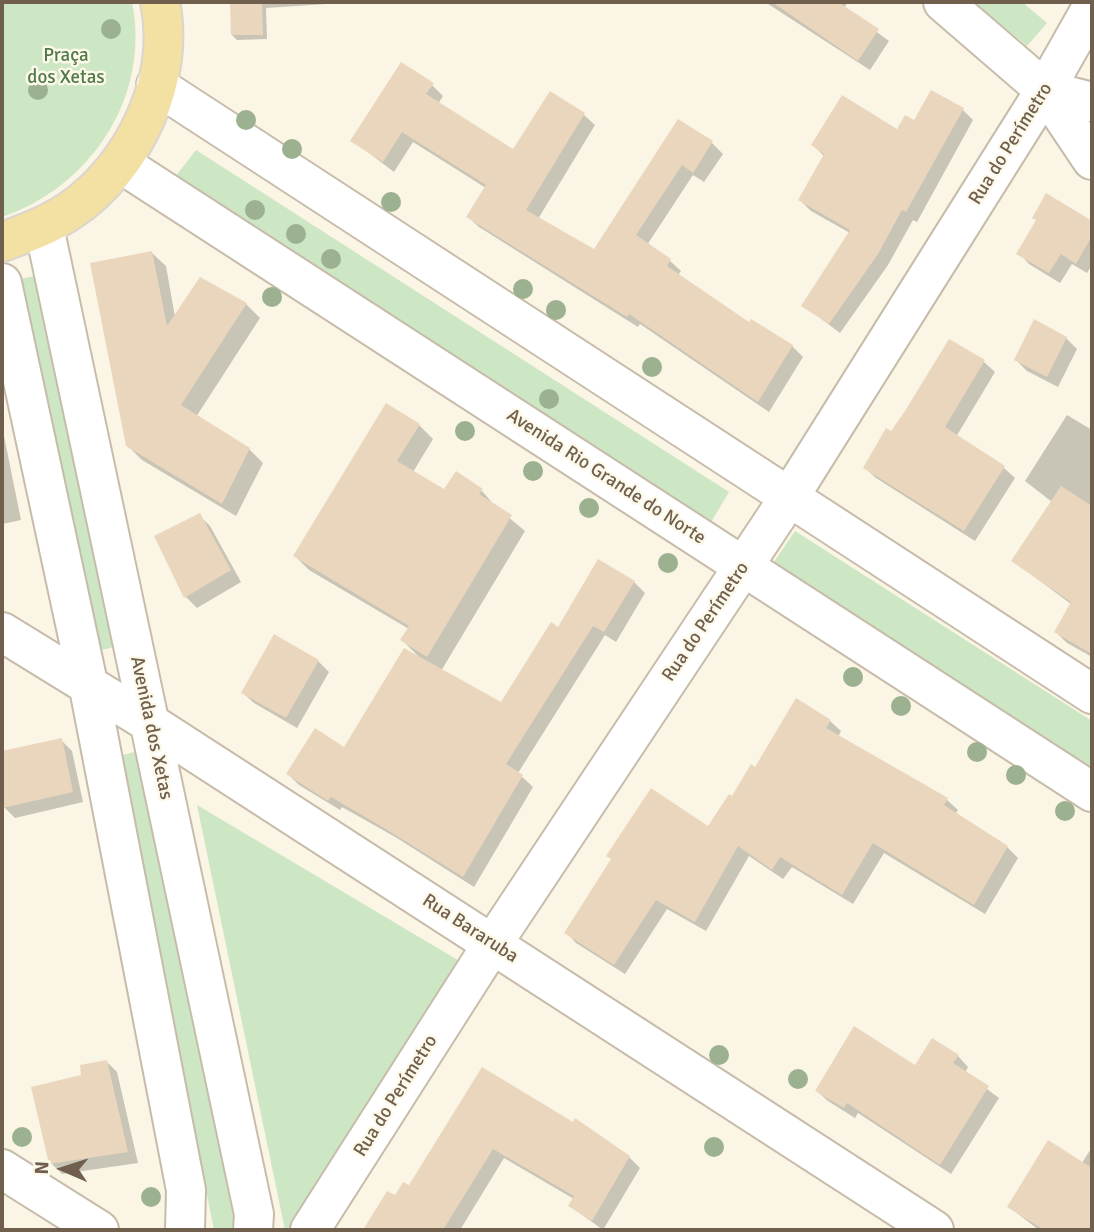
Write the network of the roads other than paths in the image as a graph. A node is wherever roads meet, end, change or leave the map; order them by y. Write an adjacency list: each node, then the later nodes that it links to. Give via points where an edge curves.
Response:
1 (160, 2): 4 (main road, via 162,47)
2 (943, 2): 5 (street)
3 (1084, 12): 5 (street, Rua do Perímetro)
4 (156, 85): 8 (main road, via 136,138); 12 (street)
5 (1045, 90): 6 (street); 7 (street); 12 (street, Rua do Perímetro)
6 (1092, 102)
7 (1092, 160)
8 (120, 163): 9 (main road, via 89,195); 13 (street, Avenida Rio Grande do Norte)
9 (44, 227): 10 (main road); 17 (street, Avenida dos Xetas)
10 (2, 242)
11 (2, 283): 15 (street)
12 (788, 499): 13 (street, Rua do Perímetro); 16 (street)
13 (743, 566): 18 (street, Avenida Rio Grande do Norte); 19 (street, Rua do Perímetro)
14 (2, 632): 15 (street, Rua Bararuba)
15 (89, 688): 17 (street, Rua Bararuba); 22 (street, via 186,1190)
16 (1092, 694)
17 (150, 723): 19 (street, Rua Bararuba); 23 (street, Avenida dos Xetas, via 254,1213)
18 (1092, 792)
19 (493, 943): 24 (street, Rua do Perímetro); 25 (street, Rua Bararuba)
20 (2, 1168): 21 (street)
21 (99, 1230)
22 (185, 1230)
23 (253, 1230)
24 (310, 1230)
25 (934, 1230)

